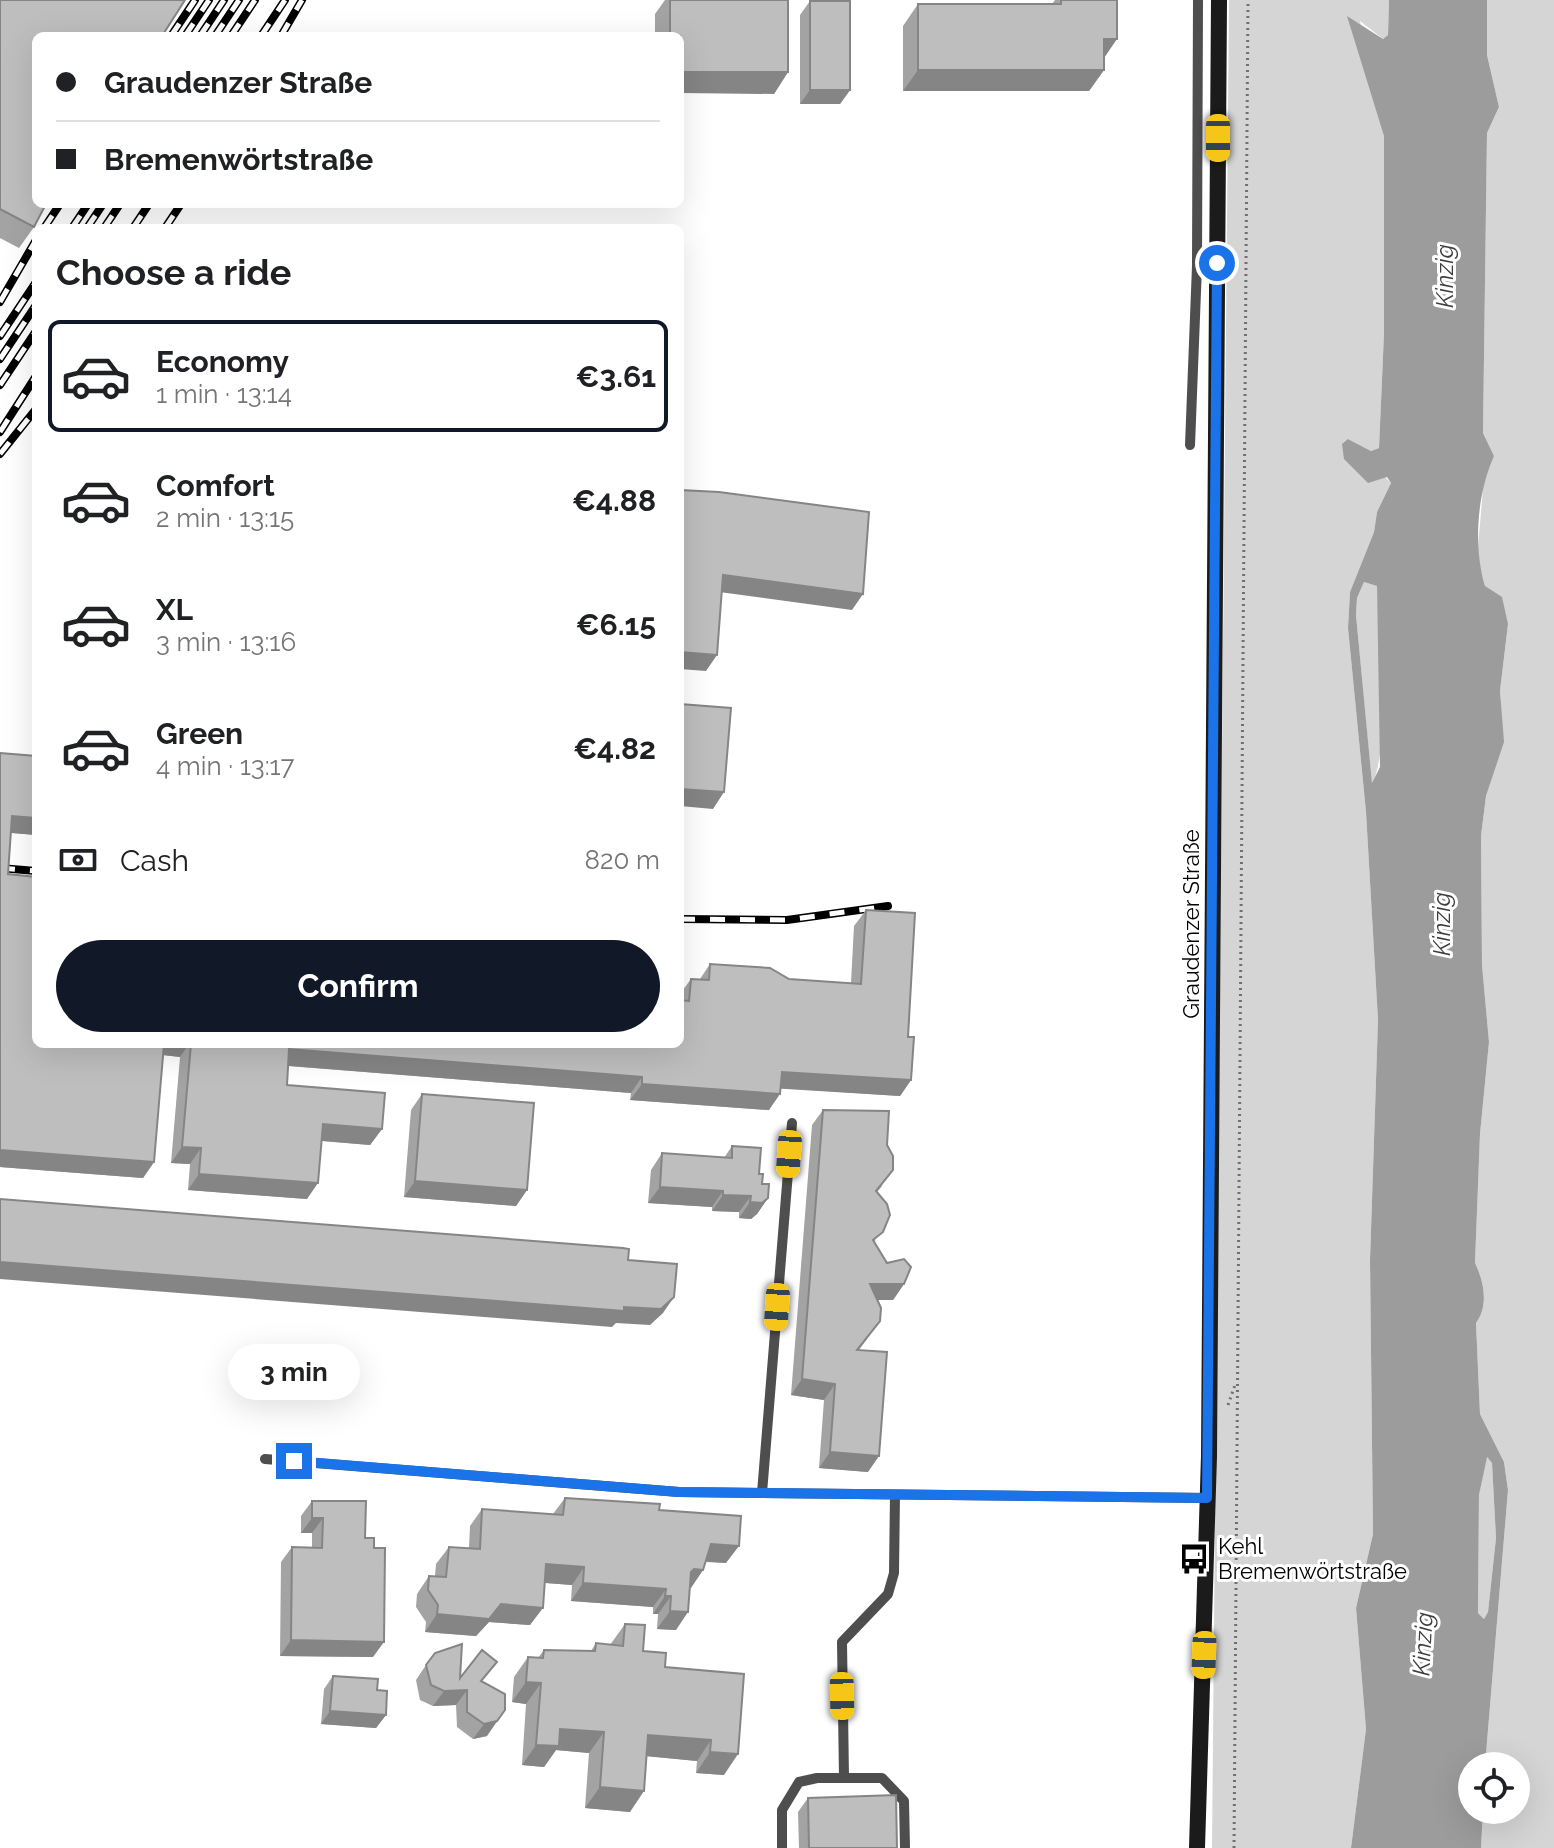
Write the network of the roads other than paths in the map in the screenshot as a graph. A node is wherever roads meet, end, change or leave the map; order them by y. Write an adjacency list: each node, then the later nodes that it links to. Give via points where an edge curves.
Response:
1 (1198, 0): 3 (lane)
2 (1219, 0): 8 (street, Graudenzer Straße)
3 (1190, 445)
4 (792, 1123): 6 (lane)
5 (265, 1459): 6 (lane, via 629,1489)
6 (762, 1493): 7 (lane)
7 (895, 1495): 8 (lane); 9 (lane, via 894,1573 888,1594 842,1642)
8 (1207, 1498): 10 (street, Graudenzer Straße)
9 (844, 1778): 11 (lane, via 799,1782 782,1810); 12 (lane, via 882,1778 904,1801)
10 (1198, 1806): 13 (street); 14 (street, Graudenzer Straße)
11 (782, 1848)
12 (905, 1848)
13 (1186, 1848)
14 (1197, 1848)

